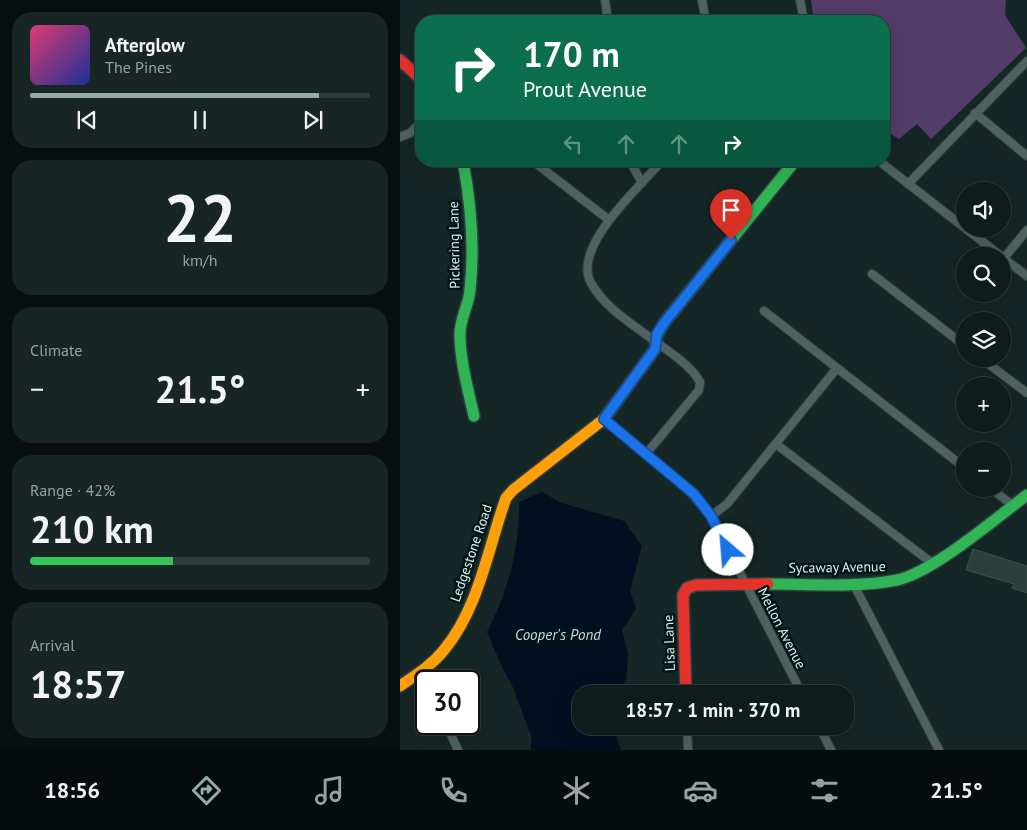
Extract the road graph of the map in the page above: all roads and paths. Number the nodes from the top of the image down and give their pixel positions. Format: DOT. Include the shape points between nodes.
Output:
graph roads {
  1 [pos="605,0"];
  2 [pos="702,0"];
  3 [pos="800,0"];
  4 [pos="607,15"];
  5 [pos="705,15"];
  6 [pos="803,15"];
  7 [pos="400,60"];
  8 [pos="1027,62"];
  9 [pos="415,74"];
  10 [pos="975,113"];
  11 [pos="415,128"];
  12 [pos="400,136"];
  13 [pos="1027,156"];
  14 [pos="464,167"];
  15 [pos="541,167"];
  16 [pos="633,167"];
  17 [pos="657,167"];
  18 [pos="790,167"];
  19 [pos="887,167"];
  20 [pos="642,183"];
  21 [pos="908,184"];
  22 [pos="610,220"];
  23 [pos="956,221"];
  24 [pos="1027,230"];
  25 [pos="977,237"];
  26 [pos="990,247"];
  27 [pos="1011,248"];
  28 [pos="1011,263"];
  29 [pos="872,274"];
  30 [pos="1027,276"];
  31 [pos="764,311"];
  32 [pos="956,339"];
  33 [pos="656,342"];
  34 [pos="993,367"];
  35 [pos="837,368"];
  36 [pos="1027,393"];
  37 [pos="474,416"];
  38 [pos="604,419"];
  39 [pos="776,444"];
  40 [pos="646,454"];
  41 [pos="956,461"];
  42 [pos="1027,495"];
  43 [pos="1002,497"];
  44 [pos="1012,505"];
  45 [pos="711,516"];
  46 [pos="932,564"];
  47 [pos="853,583"];
  48 [pos="746,584"];
  49 [pos="684,591"];
  50 [pos="424,670"];
  51 [pos="415,677"];
  52 [pos="686,685"];
  53 [pos="797,685"];
  54 [pos="400,686"];
  55 [pos="451,735"];
  56 [pos="687,735"];
  57 [pos="823,735"];
  58 [pos="458,750"];
  59 [pos="688,750"];
  60 [pos="831,750"];
  61 [pos="939,750"];
  1 -- 4 [label="street"];
  2 -- 5 [label="street"];
  3 -- 6 [label="street"];
  7 -- 9 [label="street"];
  8 -- 10 [label="street"];
  10 -- 13 [label="street"];
  10 -- 21 [label="street"];
  11 -- 12 [label="street"];
  14 -- 37 [label="street, Pickering Lane" via="472,240 470,293 460,325 462,355"];
  15 -- 22 [label="street"];
  16 -- 20 [label="street"];
  17 -- 20 [label="street"];
  18 -- 33 [label="street, Ledgestone Road" via="664,323"];
  19 -- 21 [label="street"];
  20 -- 22 [label="street"];
  21 -- 23 [label="street"];
  22 -- 33 [label="street" via="589,252 587,269 590,283 618,313"];
  24 -- 27 [label="street"];
  25 -- 26 [label="street"];
  28 -- 30 [label="street"];
  29 -- 32 [label="street"];
  31 -- 35 [label="street"];
  33 -- 38 [label="street, Ledgestone Road" via="655,349"];
  33 -- 40 [label="street" via="686,366 699,379 701,386"];
  34 -- 36 [label="street"];
  35 -- 39 [label="street"];
  35 -- 41 [label="street"];
  38 -- 40 [label="street, Mellon Avenue"];
  38 -- 50 [label="street, Ledgestone Road" via="506,498 459,630 446,650"];
  39 -- 45 [label="street" via="727,504"];
  39 -- 46 [label="street"];
  40 -- 45 [label="street, Mellon Avenue" via="694,494"];
  42 -- 44 [label="street, Sycaway Avenue"];
  43 -- 44 [label="street"];
  44 -- 46 [label="street, Sycaway Avenue"];
  45 -- 48 [label="street, Mellon Avenue"];
  46 -- 47 [label="street, Sycaway Avenue" via="898,580"];
  47 -- 48 [label="street, Sycaway Avenue"];
  47 -- 61 [label="street"];
  48 -- 49 [label="street, Sycaway Avenue" via="696,585"];
  48 -- 53 [label="street, Mellon Avenue"];
  49 -- 52 [label="street, Lisa Lane"];
  51 -- 54 [label="street, Ledgestone Road"];
  55 -- 58 [label="street"];
  56 -- 59 [label="street"];
  57 -- 60 [label="street"];
}
